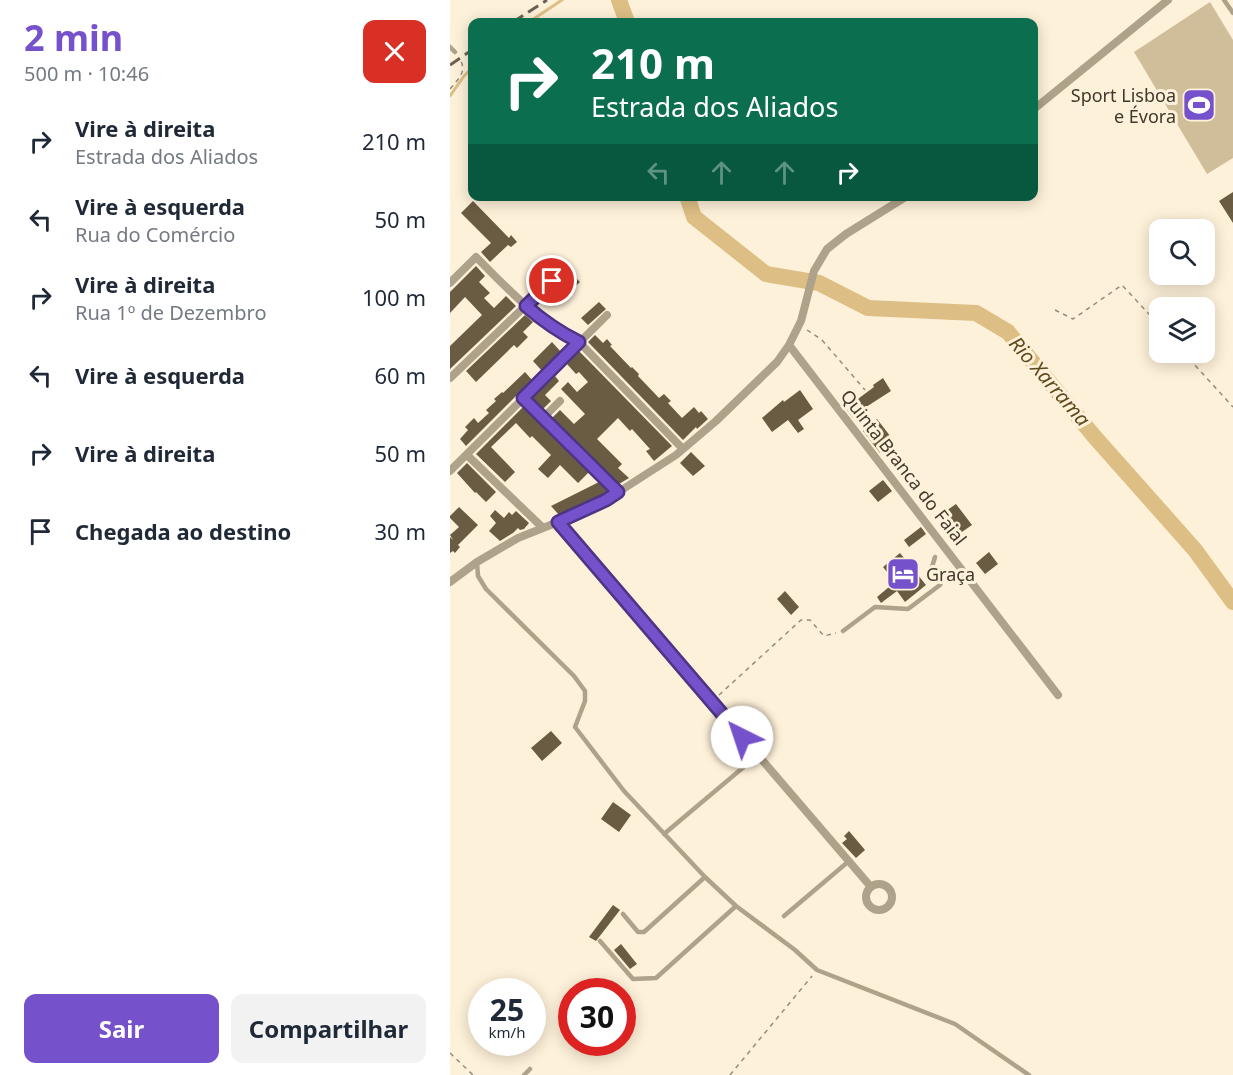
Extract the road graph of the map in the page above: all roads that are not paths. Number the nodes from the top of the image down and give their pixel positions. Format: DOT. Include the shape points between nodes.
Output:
graph roads {
  1 [pos="1168,0"];
  2 [pos="1224,0"];
  3 [pos="1233,13"];
  4 [pos="450,47"];
  5 [pos="455,52"];
  6 [pos="1038,106"];
  7 [pos="899,201"];
  8 [pos="565,268"];
  9 [pos="450,283"];
  10 [pos="526,306"];
  11 [pos="607,315"];
  12 [pos="579,342"];
  13 [pos="789,345"];
  14 [pos="450,378"];
  15 [pos="523,398"];
  16 [pos="560,401"];
  17 [pos="543,418"];
  18 [pos="683,449"];
  19 [pos="467,455"];
  20 [pos="450,471"];
  21 [pos="618,492"];
  22 [pos="558,522"];
  23 [pos="542,527"];
  24 [pos="935,557"];
  25 [pos="477,562"];
  26 [pos="450,582"];
  27 [pos="843,631"];
  28 [pos="1058,694"];
  29 [pos="758,755"];
  30 [pos="664,834"];
  31 [pos="849,861"];
  32 [pos="705,876"];
  33 [pos="871,887"];
  34 [pos="736,906"];
  35 [pos="623,914"];
  36 [pos="783,916"];
  37 [pos="600,941"];
  38 [pos="530,1069"];
  39 [pos="524,1075"];
  40 [pos="1029,1075"];
  1 -- 6 [label="street"];
  2 -- 3 [label="lane"];
  4 -- 5 [label="lane"];
  7 -- 13 [label="street" via="827,249 814,271 799,325"];
  8 -- 10 [label="street"];
  9 -- 10 [label="street" via="476,257"];
  10 -- 12 [label="street" via="547,324"];
  10 -- 14 [label="street"];
  11 -- 12 [label="street"];
  12 -- 15 [label="street"];
  12 -- 18 [label="street"];
  13 -- 18 [label="street" via="777,362"];
  13 -- 28 [label="street, Quinta Branca do Faial"];
  15 -- 17 [label="street"];
  15 -- 19 [label="street"];
  16 -- 17 [label="street"];
  17 -- 21 [label="street"];
  18 -- 21 [label="street"];
  19 -- 20 [label="street"];
  19 -- 23 [label="street"];
  21 -- 22 [label="street"];
  22 -- 23 [label="street"];
  22 -- 29 [label="street"];
  23 -- 25 [label="street"];
  24 -- 27 [label="lane" via="932,567 942,579 940,585 908,609 875,607"];
  25 -- 26 [label="street"];
  25 -- 30 [label="lane" via="478,576 486,589 585,691 574,727"];
  29 -- 30 [label="lane"];
  29 -- 31 [label="street"];
  30 -- 32 [label="lane"];
  31 -- 33 [label="street"];
  31 -- 36 [label="lane"];
  32 -- 34 [label="lane"];
  32 -- 35 [label="lane" via="644,932 638,932"];
  34 -- 37 [label="lane" via="656,978 633,979"];
  34 -- 40 [label="lane" via="817,970 955,1024"];
  38 -- 39 [label="lane"];
}
